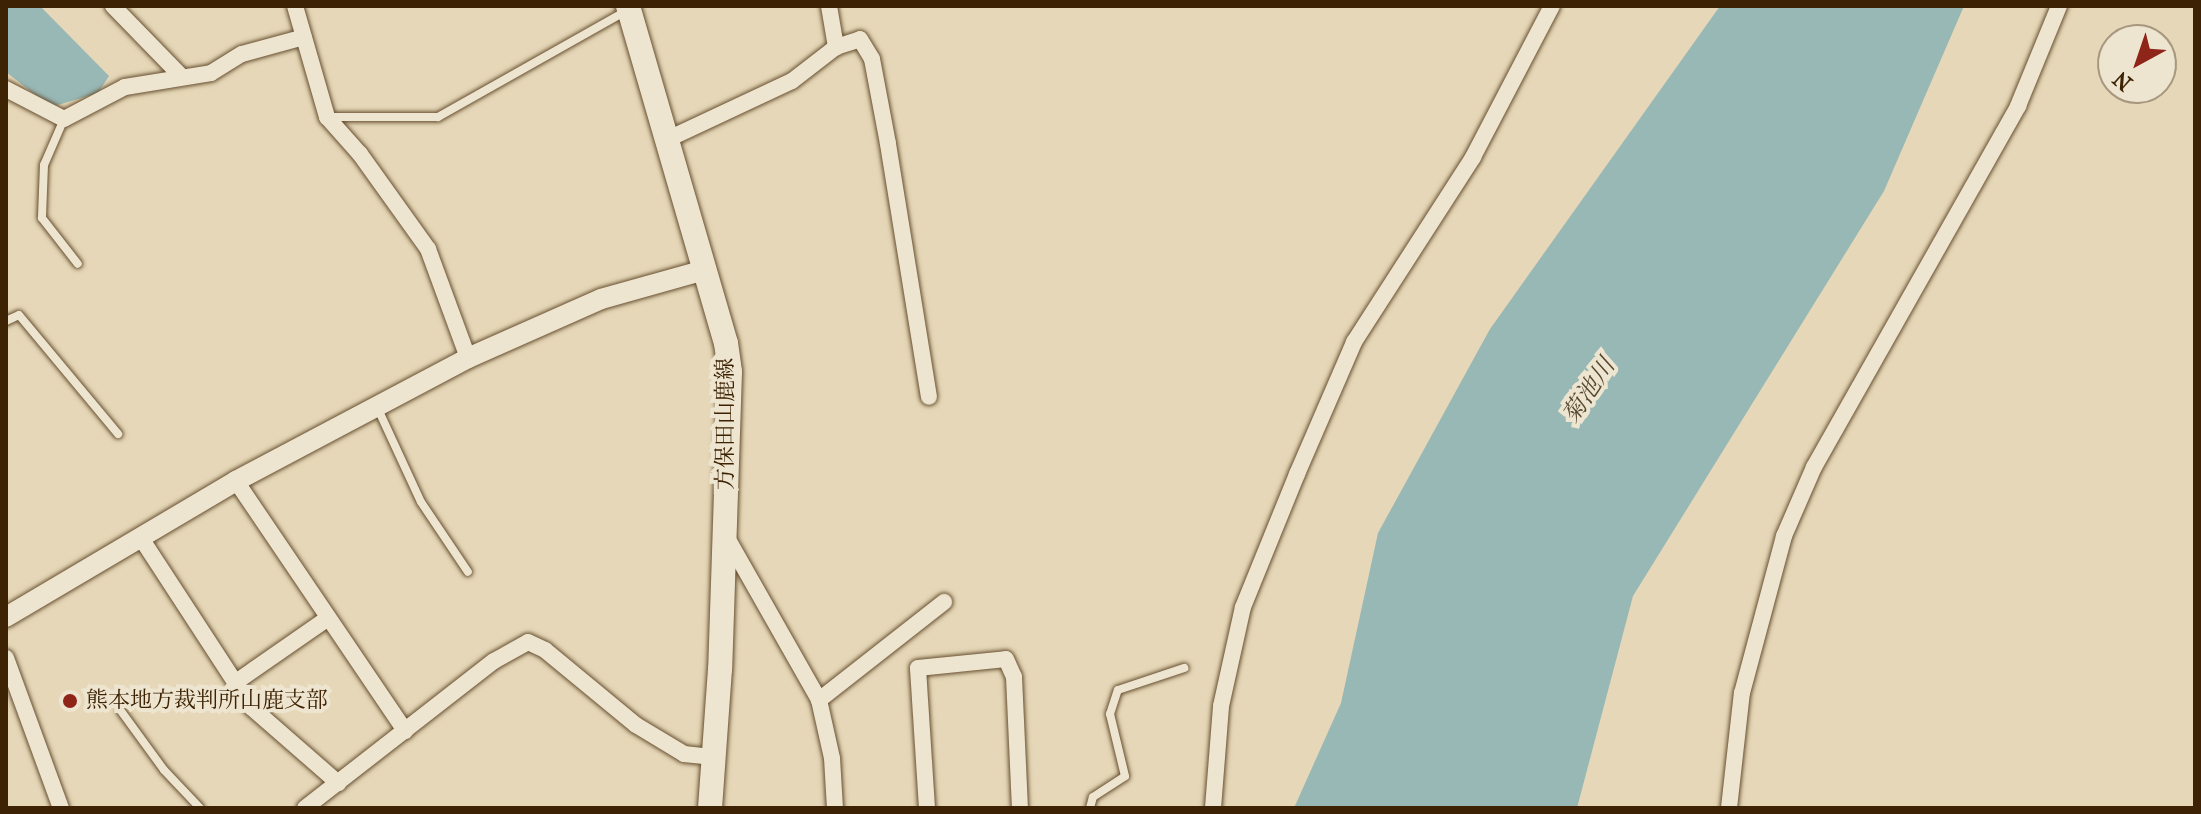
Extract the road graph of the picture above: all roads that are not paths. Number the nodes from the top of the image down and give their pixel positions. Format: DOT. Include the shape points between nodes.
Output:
graph roads {
  1 [pos="113,6"];
  2 [pos="295,6"];
  3 [pos="829,6"];
  4 [pos="1552,6"];
  5 [pos="2059,6"];
  6 [pos="628,8"];
  7 [pos="304,37"];
  8 [pos="836,47"];
  9 [pos="182,77"];
  10 [pos="6,89"];
  11 [pos="327,117"];
  12 [pos="64,119"];
  13 [pos="666,140"];
  14 [pos="78,264"];
  15 [pos="705,270"];
  16 [pos="6,321"];
  17 [pos="468,358"];
  18 [pos="929,397"];
  19 [pos="377,406"];
  20 [pos="118,434"];
  21 [pos="236,481"];
  22 [pos="726,536"];
  23 [pos="141,538"];
  24 [pos="468,572"];
  25 [pos="944,602"];
  26 [pos="6,617"];
  27 [pos="328,618"];
  28 [pos="6,658"];
  29 [pos="1184,668"];
  30 [pos="236,682"];
  31 [pos="819,700"];
  32 [pos="121,711"];
  33 [pos="405,731"];
  34 [pos="714,757"];
  35 [pos="338,783"];
  36 [pos="61,808"];
  37 [pos="200,808"];
  38 [pos="305,808"];
  39 [pos="710,808"];
  40 [pos="835,808"];
  41 [pos="927,808"];
  42 [pos="1020,808"];
  43 [pos="1090,808"];
  44 [pos="1213,808"];
  45 [pos="1729,808"];
  1 -- 9 [label="street"];
  2 -- 7 [label="street"];
  3 -- 8 [label="street"];
  4 -- 44 [label="street" via="1466,169 1354,342 1297,474 1243,607 1221,706"];
  5 -- 45 [label="street" via="2018,106 1814,467 1784,536 1742,693"];
  6 -- 11 [label="lane" via="438,117"];
  6 -- 13 [label="main road, 方保田山鹿線"];
  7 -- 9 [label="street" via="242,54 211,73"];
  7 -- 11 [label="street"];
  8 -- 13 [label="street" via="792,81"];
  8 -- 18 [label="street" via="860,39 872,59"];
  9 -- 12 [label="street" via="125,87"];
  10 -- 12 [label="street"];
  11 -- 17 [label="street" via="428,249"];
  12 -- 14 [label="lane" via="44,165 42,218"];
  13 -- 15 [label="main road, 方保田山鹿線"];
  15 -- 17 [label="street" via="601,299"];
  15 -- 22 [label="main road, 方保田山鹿線" via="730,372"];
  16 -- 20 [label="lane" via="19,315"];
  17 -- 19 [label="street"];
  19 -- 21 [label="street"];
  19 -- 24 [label="lane" via="421,502"];
  21 -- 23 [label="street"];
  21 -- 27 [label="street"];
  22 -- 31 [label="street"];
  22 -- 34 [label="main road, 方保田山鹿線"];
  23 -- 26 [label="street"];
  23 -- 30 [label="street"];
  25 -- 31 [label="street"];
  27 -- 30 [label="street"];
  27 -- 33 [label="street"];
  28 -- 36 [label="street"];
  29 -- 43 [label="lane" via="1118,690 1110,714 1125,776 1093,797"];
  30 -- 35 [label="street" via="251,707"];
  31 -- 40 [label="street" via="832,758"];
  32 -- 37 [label="lane"];
  33 -- 34 [label="street" via="494,661 528,642 545,650 636,725 684,754"];
  33 -- 35 [label="street"];
  34 -- 39 [label="main road, 方保田山鹿線"];
  35 -- 38 [label="street"];
  41 -- 42 [label="street" via="918,668 1006,659 1014,677"];
}
